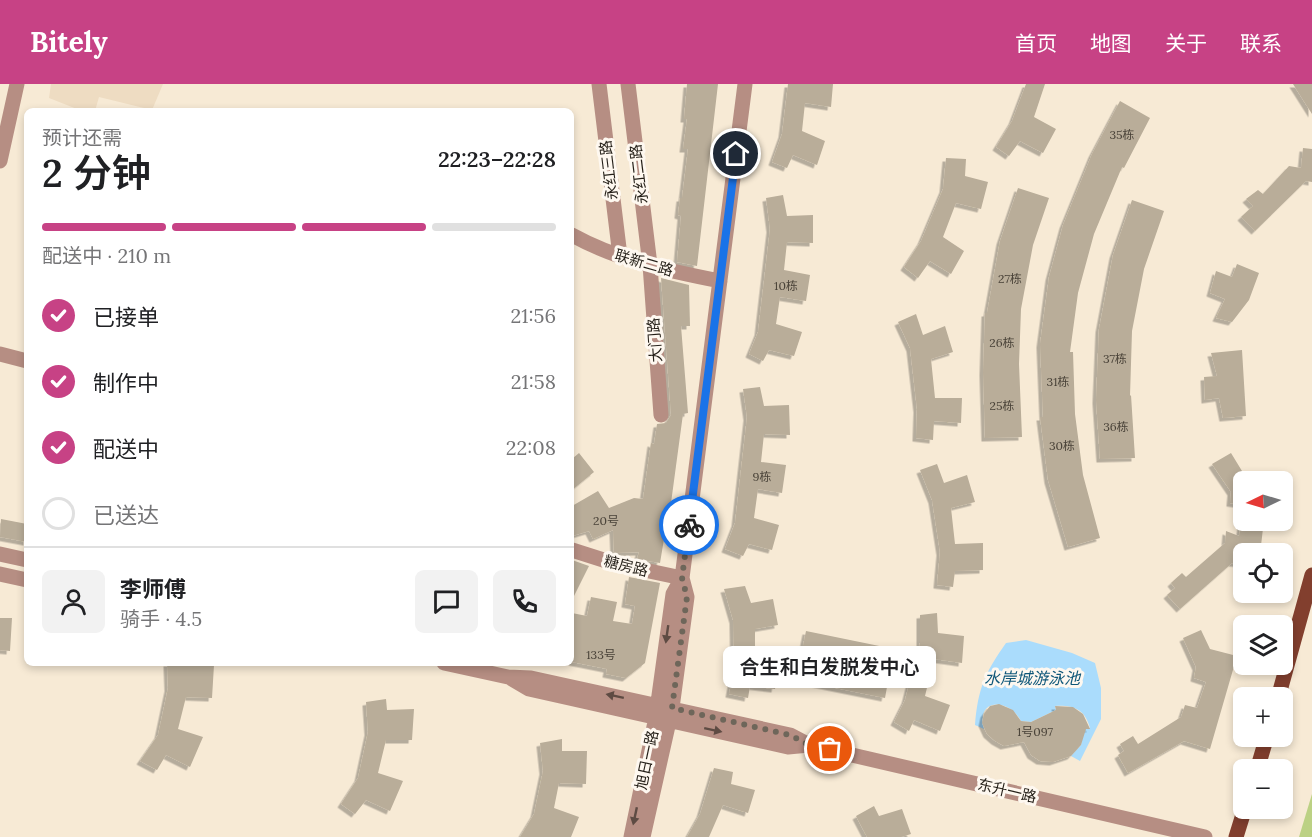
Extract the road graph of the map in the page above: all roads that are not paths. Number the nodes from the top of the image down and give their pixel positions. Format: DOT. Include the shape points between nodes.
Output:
graph roads {
  1 [pos="17,84"];
  2 [pos="599,84"];
  3 [pos="628,84"];
  4 [pos="745,84"];
  5 [pos="0,161"];
  6 [pos="574,236"];
  7 [pos="620,256"];
  8 [pos="650,265"];
  9 [pos="720,281"];
  10 [pos="0,354"];
  11 [pos="24,360"];
  12 [pos="661,415"];
  13 [pos="574,551"];
  14 [pos="0,554"];
  15 [pos="24,559"];
  16 [pos="0,574"];
  17 [pos="1312,575"];
  18 [pos="682,578"];
  19 [pos="24,579"];
  20 [pos="458,666"];
  21 [pos="1281,687"];
  22 [pos="664,713"];
  23 [pos="1242,819"];
  24 [pos="631,837"];
  25 [pos="643,837"];
  26 [pos="1205,837"];
  27 [pos="1236,837"];
  1 -- 5 [label="street"];
  2 -- 7 [label="street, 永红三路"];
  3 -- 8 [label="street, 永红二路"];
  4 -- 9 [label="street, 旭日一路"];
  6 -- 7 [label="street, 联新二路"];
  7 -- 8 [label="street, 联新二路"];
  8 -- 9 [label="street, 联新二路"];
  8 -- 12 [label="street, 大门路"];
  9 -- 18 [label="street, 旭日一路"];
  10 -- 11 [label="street"];
  13 -- 18 [label="street, 糖房路"];
  14 -- 15 [label="street"];
  16 -- 19 [label="street"];
  17 -- 21 [label="main road"];
  18 -- 22 [label="street, 旭日一路" via="673,594"];
  20 -- 22 [label="street, 东升一路" via="531,678"];
  22 -- 24 [label="street, 旭日一路, one-way"];
  22 -- 25 [label="street, 旭日一路"];
  22 -- 26 [label="street, 东升一路" via="790,735 809,745"];
  23 -- 27 [label="main road"];
}
